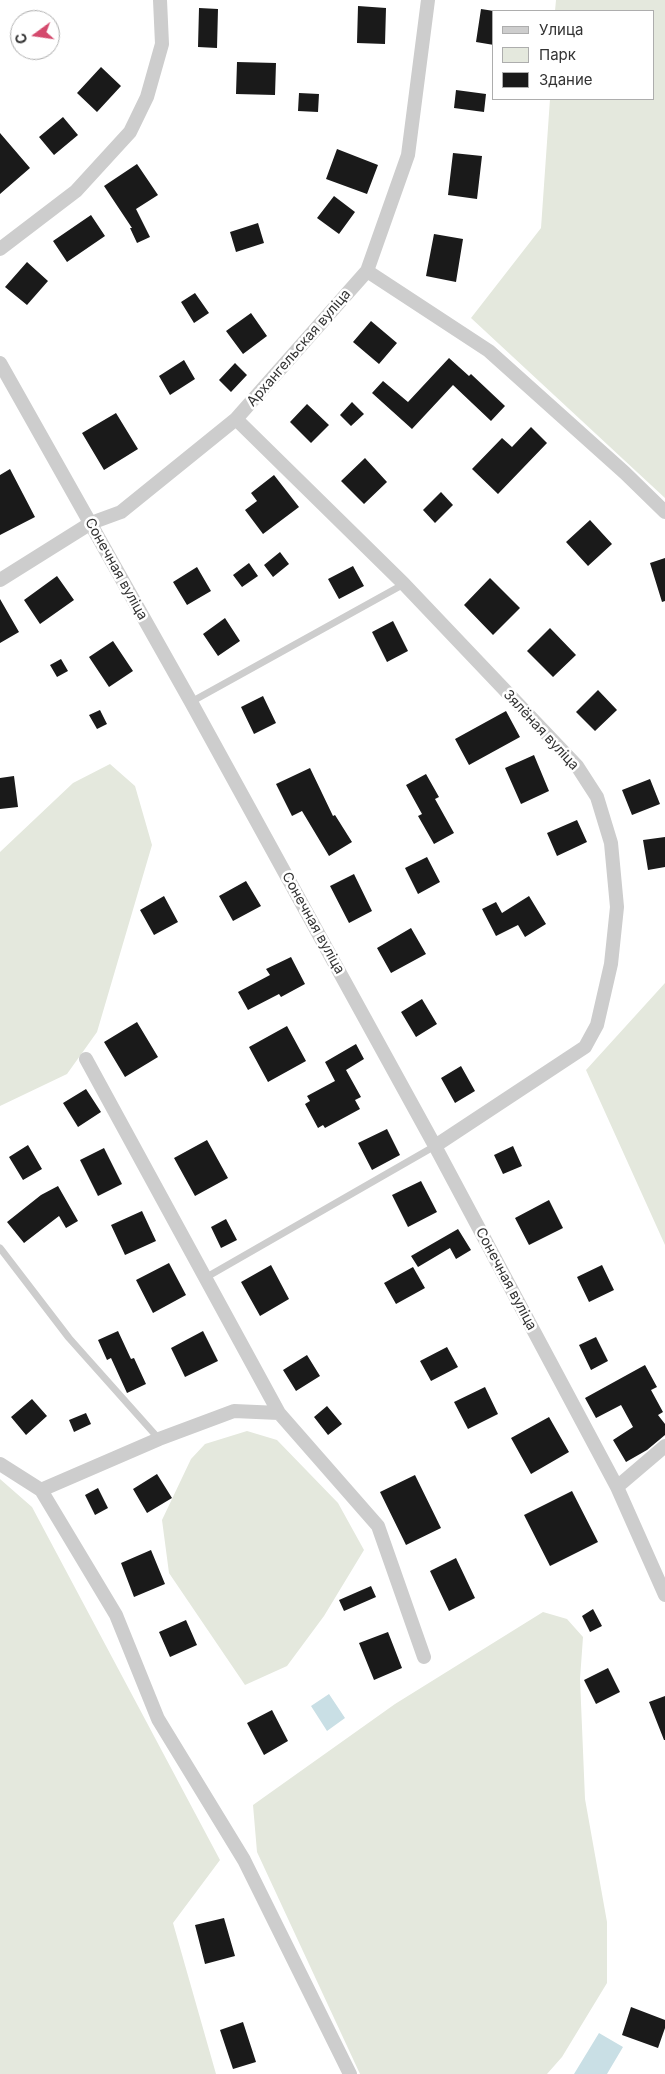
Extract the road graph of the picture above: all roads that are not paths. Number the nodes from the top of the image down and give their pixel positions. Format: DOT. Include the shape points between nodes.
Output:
graph roads {
  1 [pos="160,0"];
  2 [pos="428,0"];
  3 [pos="0,249"];
  4 [pos="366,271"];
  5 [pos="0,363"];
  6 [pos="236,419"];
  7 [pos="665,512"];
  8 [pos="91,523"];
  9 [pos="0,580"];
  10 [pos="404,584"];
  11 [pos="191,702"];
  12 [pos="86,1059"];
  13 [pos="435,1146"];
  14 [pos="0,1248"];
  15 [pos="205,1278"];
  16 [pos="279,1413"];
  17 [pos="159,1439"];
  18 [pos="665,1446"];
  19 [pos="0,1464"];
  20 [pos="617,1488"];
  21 [pos="41,1490"];
  22 [pos="665,1595"];
  23 [pos="424,1657"];
  24 [pos="350,2074"];
  1 -- 3 [label="street" via="162,44 147,98 130,132 76,191"];
  2 -- 4 [label="street, Архангельская вуліца" via="408,155"];
  4 -- 6 [label="street, Архангельская вуліца"];
  4 -- 7 [label="street" via="488,351"];
  5 -- 8 [label="street, Сонечная вуліца"];
  6 -- 8 [label="street, Архангельская вуліца" via="121,512"];
  6 -- 10 [label="street, Зялёная вуліца"];
  8 -- 9 [label="street, Архангельская вуліца"];
  8 -- 11 [label="street, Сонечная вуліца"];
  10 -- 11 [label="lane"];
  10 -- 13 [label="street, Зялёная вуліца" via="577,766 597,797 611,843 617,907 611,964 597,1024 585,1047"];
  11 -- 13 [label="street, Сонечная вуліца"];
  12 -- 15 [label="street"];
  13 -- 15 [label="lane"];
  13 -- 20 [label="street, Сонечная вуліца"];
  14 -- 17 [label="lane" via="69,1338"];
  15 -- 16 [label="street"];
  16 -- 17 [label="street" via="234,1411"];
  16 -- 23 [label="street" via="378,1526"];
  17 -- 21 [label="street"];
  18 -- 20 [label="street"];
  19 -- 21 [label="street"];
  20 -- 22 [label="street, Сонечная вуліца"];
  21 -- 24 [label="street" via="116,1615 158,1718 244,1860"];
}
